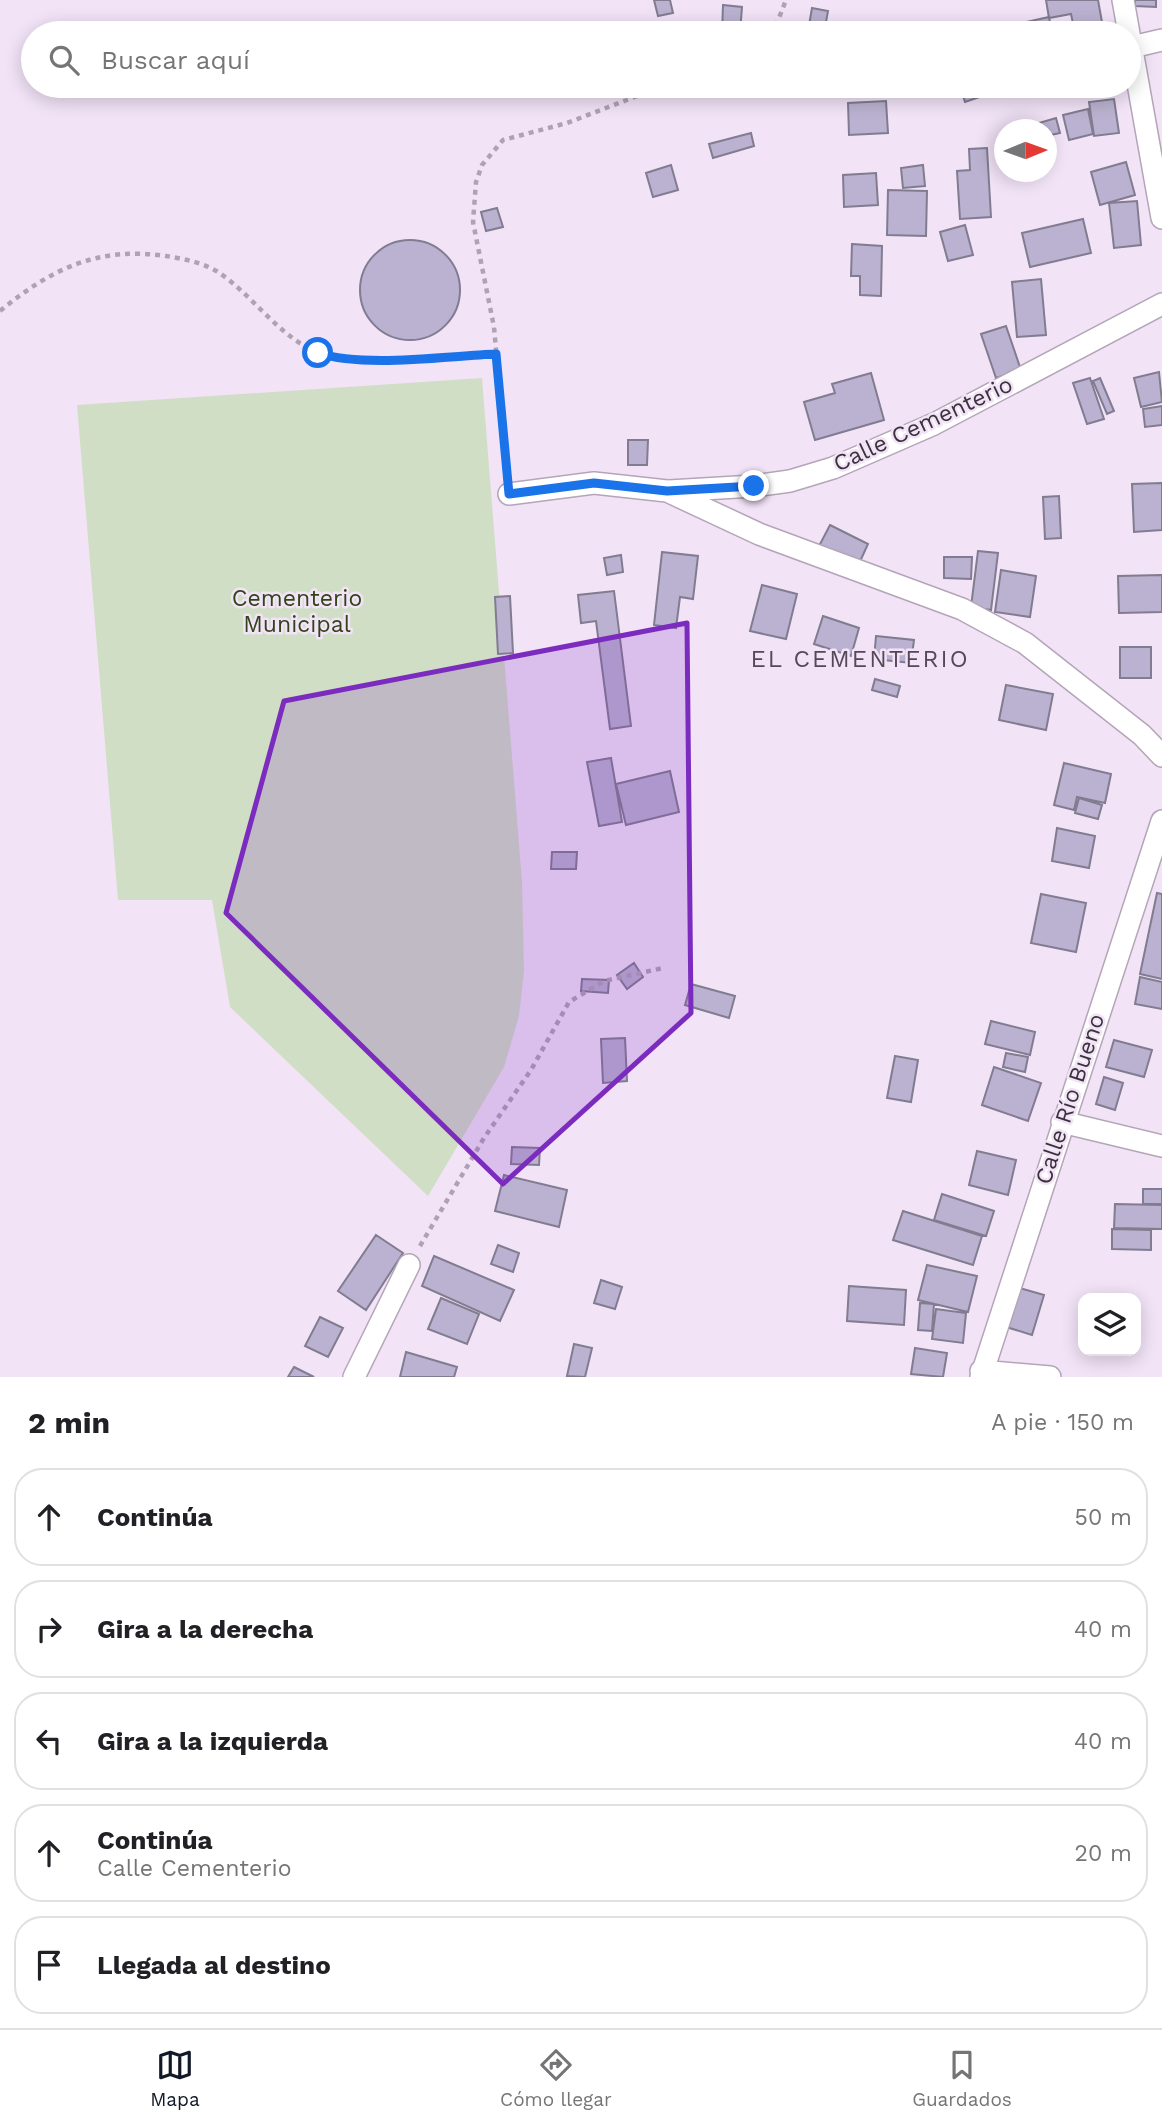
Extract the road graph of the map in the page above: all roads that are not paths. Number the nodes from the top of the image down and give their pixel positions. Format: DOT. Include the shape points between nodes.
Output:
graph roads {
  1 [pos="1123,0"];
  2 [pos="1127,21"];
  3 [pos="1162,40"];
  4 [pos="1141,45"];
  5 [pos="1141,98"];
  6 [pos="1162,218"];
  7 [pos="1162,304"];
  8 [pos="667,491"];
  9 [pos="509,494"];
  10 [pos="1162,756"];
  11 [pos="1162,821"];
  12 [pos="1062,1122"];
  13 [pos="1162,1146"];
  14 [pos="409,1265"];
  15 [pos="981,1374"];
  16 [pos="354,1377"];
  17 [pos="1050,1377"];
  1 -- 2 [label="street"];
  3 -- 4 [label="street"];
  5 -- 6 [label="street"];
  7 -- 8 [label="street, Calle Cementerio" via="934,424 833,468 754,486"];
  8 -- 9 [label="street" via="594,483"];
  8 -- 10 [label="street" via="759,534 985,621 1025,643"];
  11 -- 12 [label="street, Calle Río Bueno"];
  12 -- 13 [label="street"];
  12 -- 15 [label="street, Calle Río Bueno"];
  14 -- 16 [label="street"];
  15 -- 17 [label="street"];
}
